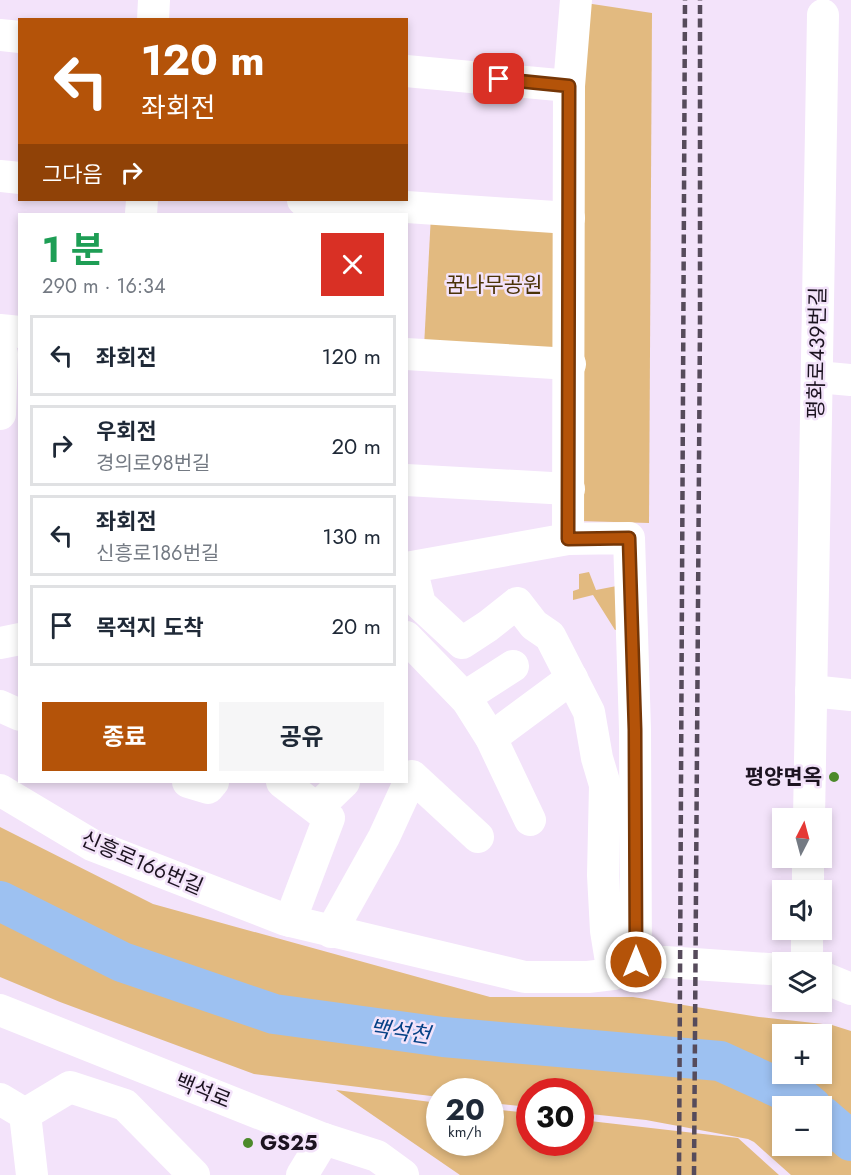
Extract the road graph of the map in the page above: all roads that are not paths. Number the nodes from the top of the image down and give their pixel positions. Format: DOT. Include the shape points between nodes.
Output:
graph roads {
  1 [pos="154,0"];
  2 [pos="576,0"];
  3 [pos="823,15"];
  4 [pos="153,18"];
  5 [pos="0,35"];
  6 [pos="18,37"];
  7 [pos="408,71"];
  8 [pos="569,86"];
  9 [pos="0,176"];
  10 [pos="18,178"];
  11 [pos="318,201"];
  12 [pos="569,218"];
  13 [pos="0,330"];
  14 [pos="18,332"];
  15 [pos="0,354"];
  16 [pos="408,354"];
  17 [pos="570,364"];
  18 [pos="817,377"];
  19 [pos="851,380"];
  20 [pos="0,414"];
  21 [pos="408,480"];
  22 [pos="569,489"];
  23 [pos="568,539"];
  24 [pos="409,568"];
  25 [pos="18,639"];
  26 [pos="408,639"];
  27 [pos="0,643"];
  28 [pos="462,643"];
  29 [pos="513,666"];
  30 [pos="435,667"];
  31 [pos="572,678"];
  32 [pos="811,691"];
  33 [pos="851,695"];
  34 [pos="467,700"];
  35 [pos="0,706"];
  36 [pos="18,714"];
  37 [pos="491,738"];
  38 [pos="191,783"];
  39 [pos="212,783"];
  40 [pos="283,783"];
  41 [pos="343,783"];
  42 [pos="0,790"];
  43 [pos="317,808"];
  44 [pos="809,808"];
  45 [pos="530,820"];
  46 [pos="478,837"];
  47 [pos="290,921"];
  48 [pos="332,932"];
  49 [pos="625,968"];
  50 [pos="772,969"];
  51 [pos="832,981"];
  52 [pos="851,989"];
  53 [pos="0,1010"];
  54 [pos="13,1107"];
  55 [pos="324,1139"];
  56 [pos="32,1175"];
  57 [pos="194,1175"];
  58 [pos="302,1175"];
  59 [pos="403,1175"];
  1 -- 4 [label="street"];
  2 -- 8 [label="street"];
  3 -- 18 [label="street, 평화로439번길"];
  5 -- 6 [label="street"];
  7 -- 8 [label="street"];
  8 -- 12 [label="street"];
  9 -- 10 [label="street"];
  11 -- 12 [label="street"];
  12 -- 17 [label="street"];
  13 -- 14 [label="street"];
  15 -- 20 [label="street"];
  16 -- 17 [label="street"];
  17 -- 22 [label="street"];
  18 -- 19 [label="street"];
  18 -- 32 [label="street, 평화로439번길"];
  21 -- 22 [label="street"];
  22 -- 23 [label="street"];
  23 -- 24 [label="street"];
  23 -- 49 [label="street" via="629,538 635,730"];
  24 -- 28 [label="street" via="420,604"];
  25 -- 27 [label="street"];
  26 -- 30 [label="street"];
  28 -- 30 [label="street"];
  28 -- 31 [label="street" via="517,603 531,622 550,636"];
  29 -- 34 [label="street" via="471,693"];
  30 -- 34 [label="street"];
  31 -- 37 [label="street"];
  31 -- 49 [label="street" via="589,712 605,785 606,932"];
  32 -- 33 [label="street"];
  32 -- 44 [label="street, 평화로439번길"];
  34 -- 37 [label="street"];
  35 -- 36 [label="street"];
  37 -- 45 [label="street"];
  38 -- 39 [label="street" via="208,788"];
  40 -- 43 [label="street"];
  41 -- 43 [label="street"];
  42 -- 47 [label="street, 신흥로166번길" via="92,845"];
  43 -- 47 [label="street" via="329,818"];
  46 -- 48 [label="street" via="412,776"];
  47 -- 48 [label="street, 신흥로166번길"];
  48 -- 49 [label="street, 신흥로166번길" via="525,977 588,977"];
  49 -- 50 [label="street, 신흥로166번길" via="665,962"];
  51 -- 52 [label="street"];
  53 -- 55 [label="street, 백석로"];
  54 -- 56 [label="street"];
  54 -- 57 [label="street" via="70,1087 125,1105"];
  55 -- 58 [label="street"];
  55 -- 59 [label="street, 백석로" via="377,1156"];
}
